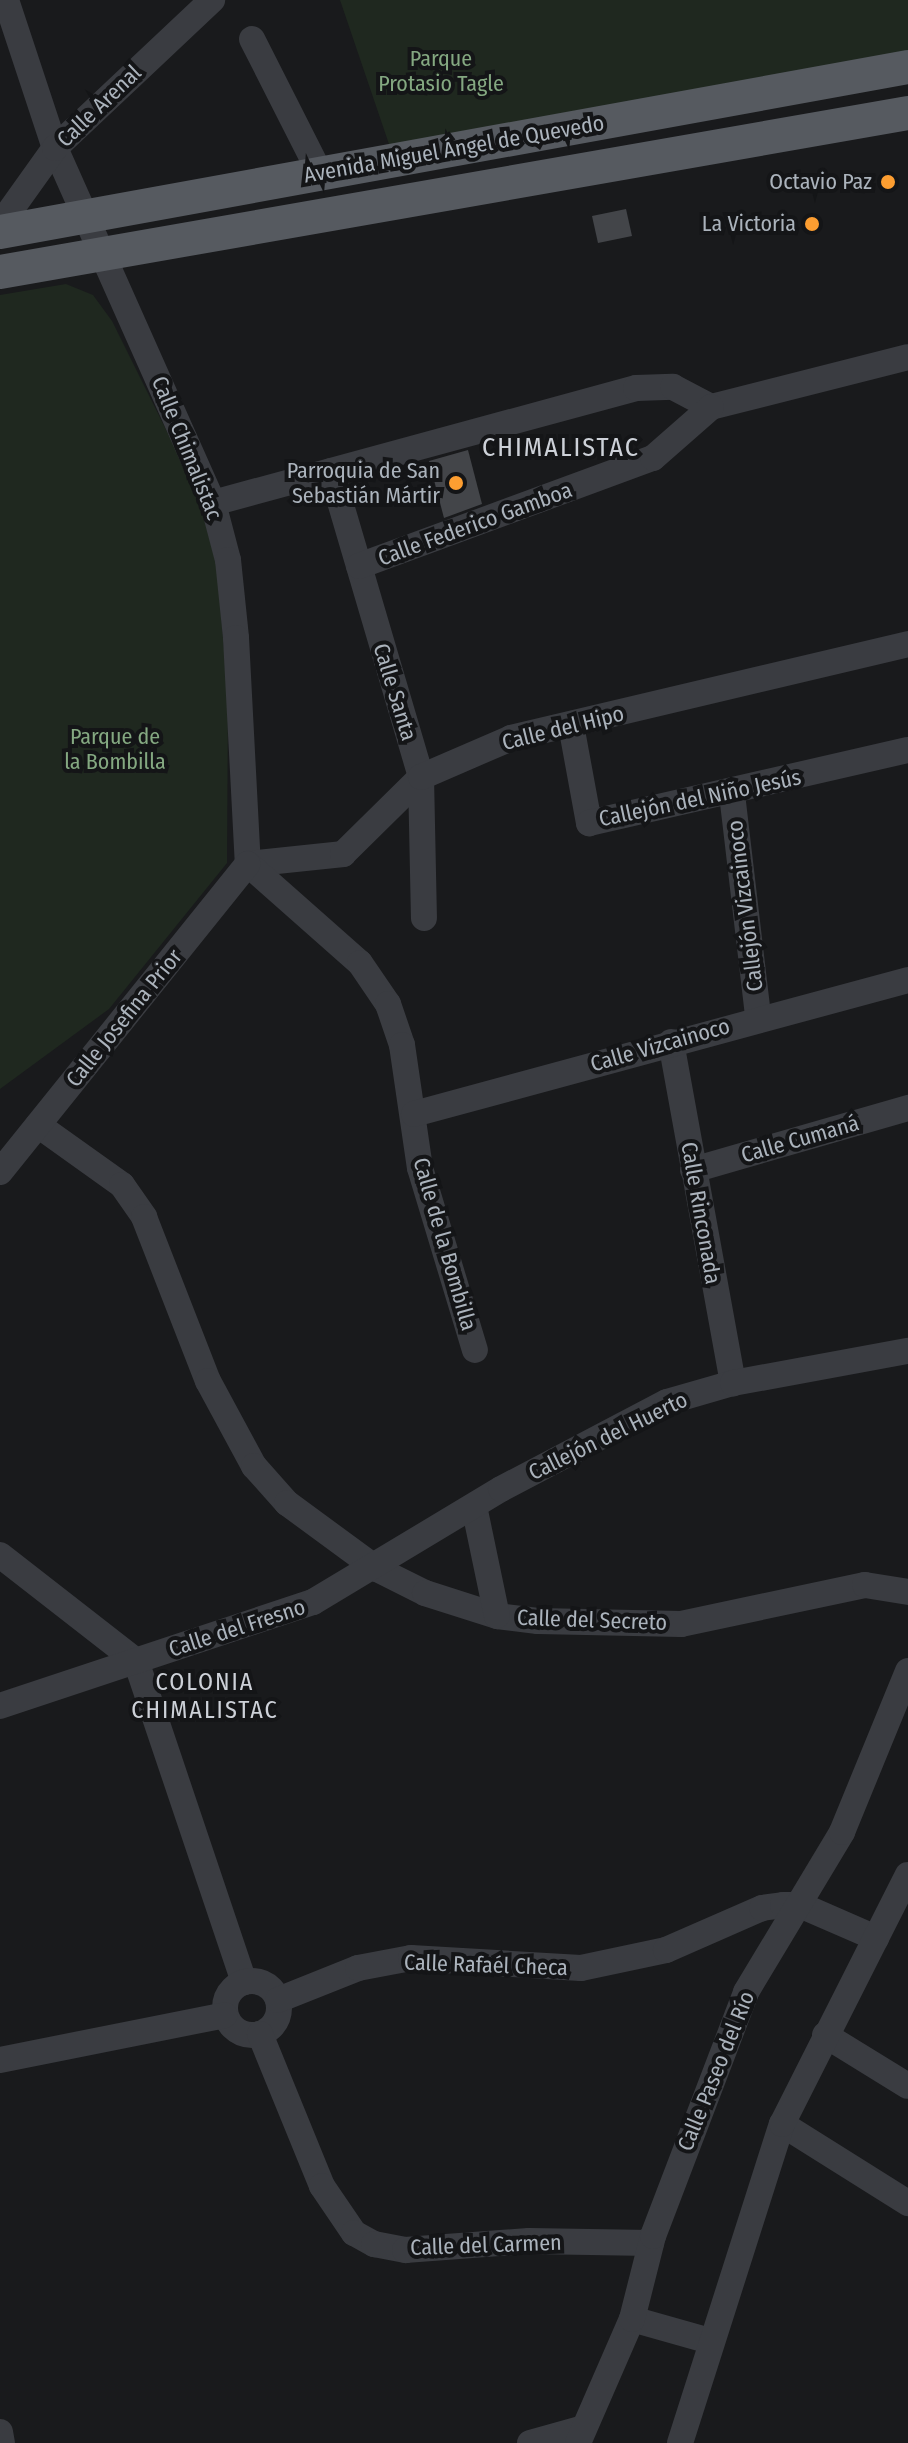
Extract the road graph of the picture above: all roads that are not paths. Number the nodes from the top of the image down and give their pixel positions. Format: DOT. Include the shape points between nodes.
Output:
graph roads {
  1 [pos="6,0"];
  2 [pos="212,0"];
  3 [pos="252,39"];
  4 [pos="908,67"];
  5 [pos="908,113"];
  6 [pos="55,148"];
  7 [pos="320,173"];
  8 [pos="84,217"];
  9 [pos="0,225"];
  10 [pos="0,232"];
  11 [pos="103,259"];
  12 [pos="0,272"];
  13 [pos="908,357"];
  14 [pos="711,407"];
  15 [pos="331,471"];
  16 [pos="213,503"];
  17 [pos="359,566"];
  18 [pos="908,644"];
  19 [pos="571,725"];
  20 [pos="908,750"];
  21 [pos="421,777"];
  22 [pos="732,794"];
  23 [pos="248,864"];
  24 [pos="424,918"];
  25 [pos="908,980"];
  26 [pos="758,1017"];
  27 [pos="671,1042"];
  28 [pos="908,1108"];
  29 [pos="414,1114"];
  30 [pos="38,1125"];
  31 [pos="693,1170"];
  32 [pos="0,1172"];
  33 [pos="475,1350"];
  34 [pos="908,1351"];
  35 [pos="733,1383"];
  36 [pos="474,1506"];
  37 [pos="0,1555"];
  38 [pos="377,1569"];
  39 [pos="908,1592"];
  40 [pos="497,1616"];
  41 [pos="136,1661"];
  42 [pos="908,1671"];
  43 [pos="0,1706"];
  44 [pos="908,1875"];
  45 [pos="800,1905"];
  46 [pos="876,1938"];
  47 [pos="244,1982"];
  48 [pos="278,2000"];
  49 [pos="225,2015"];
  50 [pos="260,2034"];
  51 [pos="825,2035"];
  52 [pos="0,2060"];
  53 [pos="908,2086"];
  54 [pos="782,2124"];
  55 [pos="908,2203"];
  56 [pos="651,2243"];
  57 [pos="632,2319"];
  58 [pos="710,2341"];
  59 [pos="0,2432"];
  60 [pos="579,2436"];
  61 [pos="688,2440"];
  62 [pos="2,2443"];
  63 [pos="530,2443"];
  1 -- 6 [label="street, Calle Chimalistac"];
  2 -- 6 [label="street, Calle Arenal"];
  3 -- 7 [label="street"];
  4 -- 7 [label="main road, Avenida Miguel Ángel de Quevedo"];
  5 -- 11 [label="main road, Avenida Miguel Ángel de Quevedo"];
  6 -- 8 [label="street, Calle Chimalistac"];
  6 -- 9 [label="street, Calle Arenal"];
  7 -- 8 [label="main road, Avenida Miguel Ángel de Quevedo"];
  8 -- 10 [label="main road, Avenida Miguel Ángel de Quevedo"];
  8 -- 11 [label="street, Calle Chimalistac"];
  11 -- 12 [label="main road, Avenida Miguel Ángel de Quevedo"];
  11 -- 16 [label="street, Calle Chimalistac"];
  13 -- 14 [label="street"];
  14 -- 15 [label="street" via="673,387 636,388"];
  14 -- 17 [label="street, Calle Federico Gamboa" via="653,458"];
  15 -- 16 [label="street"];
  15 -- 17 [label="street, Calle Santa"];
  16 -- 23 [label="street, Calle Chimalistac" via="235,622"];
  17 -- 21 [label="street, Calle Santa"];
  18 -- 19 [label="street, Calle del Hipo"];
  19 -- 21 [label="street, Calle del Hipo" via="511,738"];
  19 -- 22 [label="street, Callejón del Niño Jesús" via="589,823"];
  20 -- 22 [label="street, Callejón del Niño Jesús"];
  21 -- 23 [label="street, Calle del Hipo" via="343,854"];
  21 -- 24 [label="street, Calle Santa"];
  22 -- 26 [label="street, Callejón Vizcainoco"];
  23 -- 29 [label="street, Calle de la Bombilla" via="367,973 402,1045"];
  23 -- 30 [label="street, Calle Josefina Prior"];
  25 -- 26 [label="street, Calle Vizcainoco"];
  26 -- 27 [label="street, Calle Vizcainoco"];
  27 -- 29 [label="street, Calle Vizcainoco"];
  27 -- 31 [label="street, Calle Rinconada"];
  28 -- 31 [label="street, Calle Cumaná"];
  29 -- 33 [label="street, Calle de la Bombilla" via="420,1168"];
  30 -- 32 [label="street, Calle Josefina Prior"];
  30 -- 38 [label="street, Calle del Secreto" via="122,1185 144,1217 208,1381 254,1466 287,1503"];
  31 -- 35 [label="street, Calle Rinconada"];
  34 -- 35 [label="street, Callejón del Huerto"];
  35 -- 36 [label="street, Callejón del Huerto" via="667,1402"];
  36 -- 38 [label="street, Callejón del Huerto"];
  36 -- 40 [label="street"];
  37 -- 41 [label="street"];
  38 -- 40 [label="street, Calle del Secreto"];
  38 -- 41 [label="street, Calle del Fresno" via="313,1602"];
  39 -- 40 [label="street, Calle del Secreto" via="865,1585 681,1624"];
  41 -- 43 [label="street, Calle del Fresno"];
  41 -- 47 [label="street"];
  42 -- 45 [label="street, Calle Paseo del Río" via="842,1832"];
  44 -- 46 [label="street"];
  45 -- 46 [label="street, Calle Rafaél Checa"];
  45 -- 48 [label="street, Calle Rafaél Checa" via="762,1908 666,1950 581,1968 411,1958 358,1968"];
  45 -- 56 [label="street, Calle Paseo del Río" via="746,1992"];
  46 -- 51 [label="street"];
  47 -- 48 [label="street" via="265,1985"];
  47 -- 49 [label="street" via="228,1995"];
  48 -- 50 [label="street" via="276,2021"];
  49 -- 50 [label="street" via="238,2032"];
  49 -- 52 [label="street"];
  50 -- 56 [label="street, Calle del Carmen" via="322,2186 354,2233 374,2244 405,2250 529,2241"];
  51 -- 53 [label="street"];
  51 -- 54 [label="street"];
  54 -- 55 [label="street"];
  54 -- 58 [label="street"];
  56 -- 57 [label="street, Calle Paseo del Río"];
  57 -- 58 [label="street"];
  57 -- 60 [label="street, Calle Paseo del Río"];
  58 -- 61 [label="street"];
  59 -- 62 [label="street"];
  60 -- 63 [label="street"];
}
